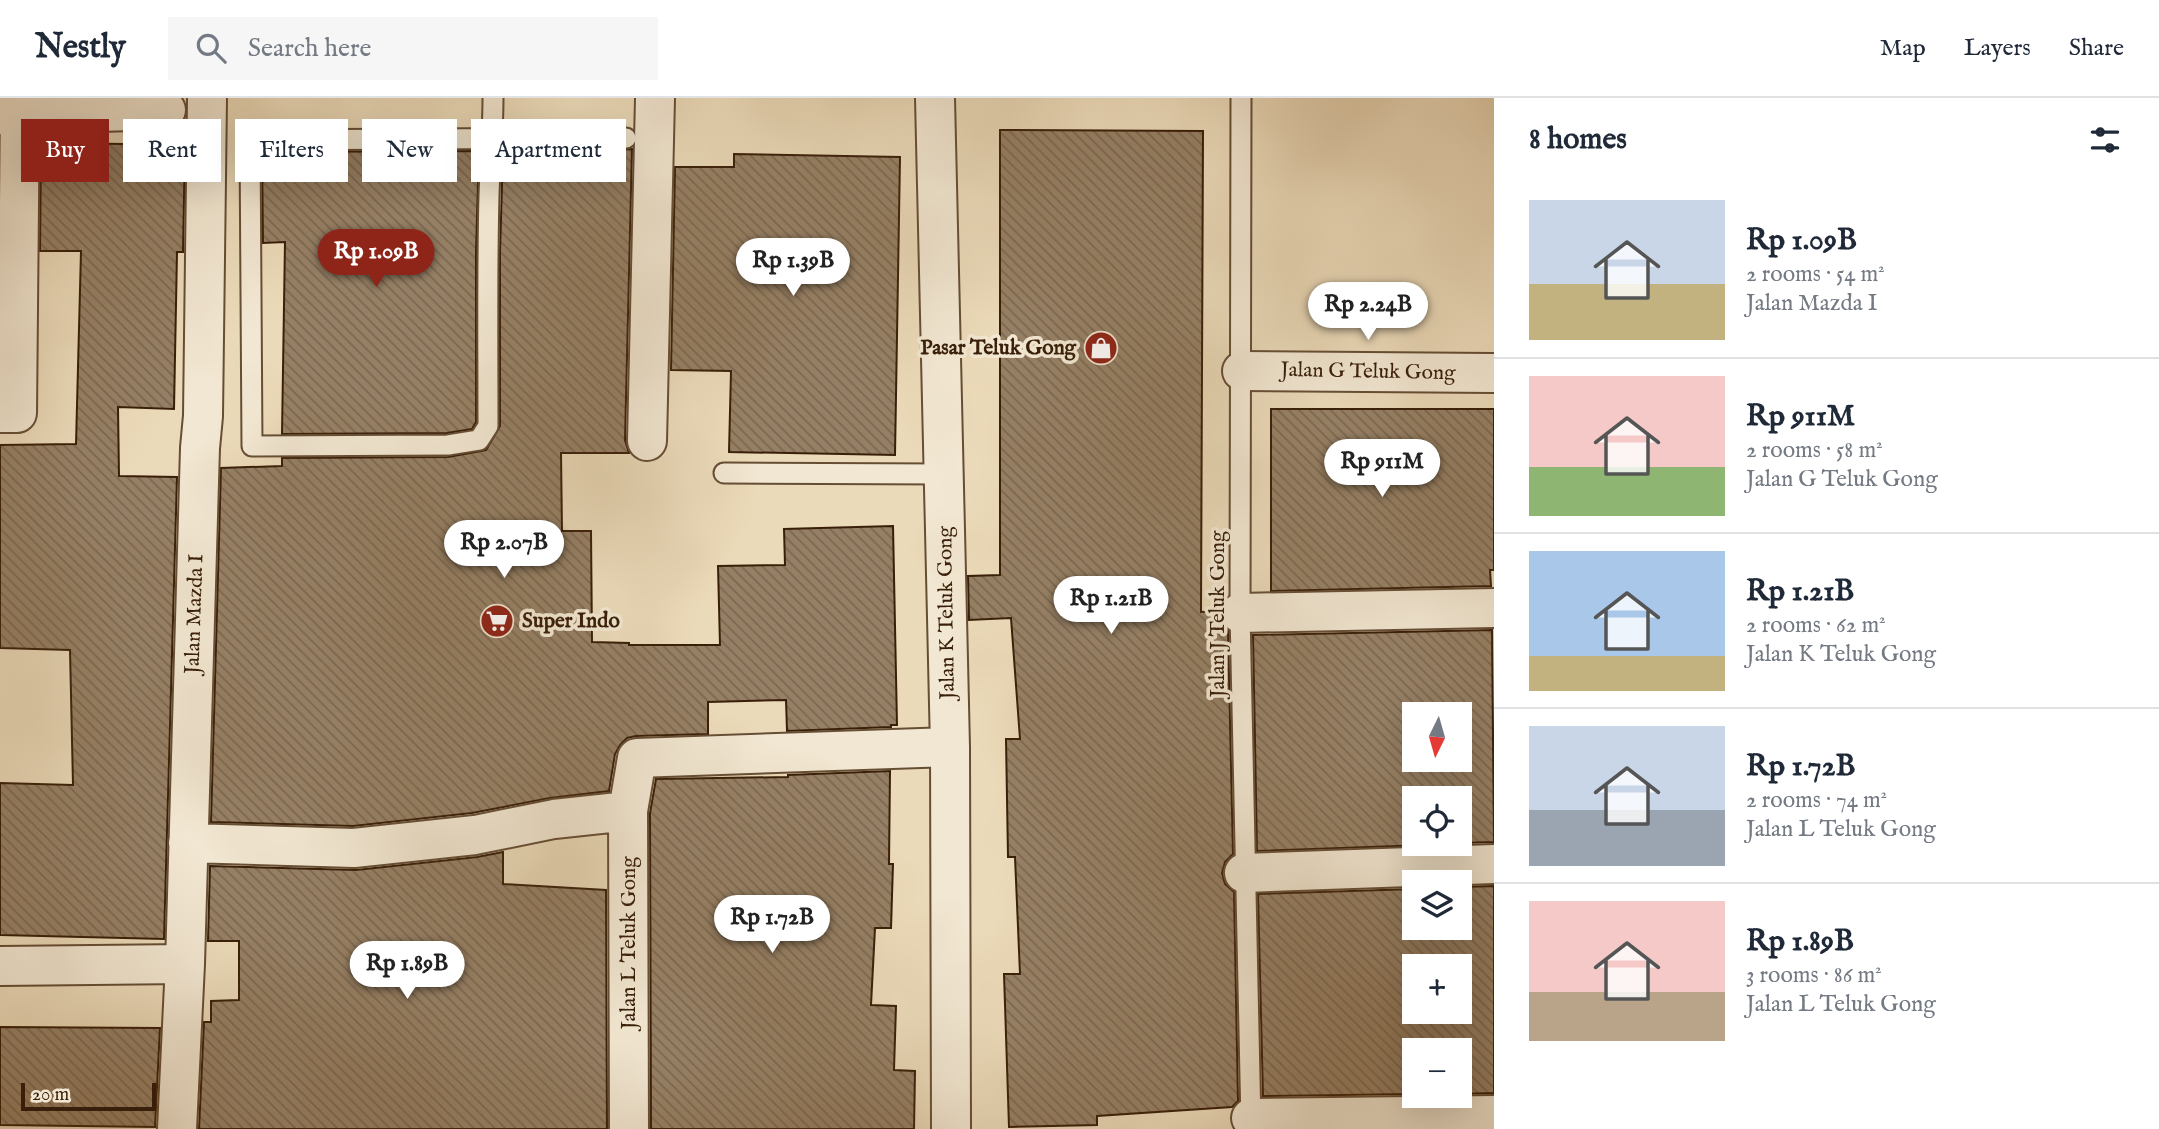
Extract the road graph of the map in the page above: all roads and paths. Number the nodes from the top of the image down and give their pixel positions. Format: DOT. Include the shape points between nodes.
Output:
graph roads {
  1 [pos="207,98"];
  2 [pos="493,98"];
  3 [pos="655,98"];
  4 [pos="935,98"];
  5 [pos="1241,98"];
  6 [pos="13,109"];
  7 [pos="166,110"];
  8 [pos="492,119"];
  9 [pos="491,138"];
  10 [pos="1241,371"];
  11 [pos="1494,373"];
  12 [pos="0,413"];
  13 [pos="647,441"];
  14 [pos="724,473"];
  15 [pos="943,474"];
  16 [pos="1494,608"];
  17 [pos="1240,613"];
  18 [pos="950,747"];
  19 [pos="628,811"];
  20 [pos="188,843"];
  21 [pos="1494,864"];
  22 [pos="1244,873"];
  23 [pos="185,964"];
  24 [pos="0,966"];
  25 [pos="1494,1115"];
  26 [pos="1251,1123"];
  27 [pos="177,1129"];
  28 [pos="629,1129"];
  29 [pos="951,1129"];
  1 -- 20 [label="street, Jalan Mazda I" via="203,416"];
  2 -- 8 [label="lane"];
  3 -- 13 [label="street"];
  4 -- 15 [label="street, Jalan K Teluk Gong"];
  5 -- 10 [label="lane, Jalan J Teluk Gong"];
  6 -- 7 [label="street"];
  6 -- 12 [label="street" via="17,413"];
  9 -- 9 [label="lane" via="488,426 479,440 448,445 252,446 250,140"];
  10 -- 11 [label="street, Jalan G Teluk Gong"];
  10 -- 17 [label="lane, Jalan J Teluk Gong"];
  14 -- 15 [label="lane"];
  15 -- 18 [label="street, Jalan K Teluk Gong"];
  16 -- 17 [label="street"];
  17 -- 22 [label="lane, Jalan J Teluk Gong"];
  18 -- 19 [label="street, Jalan L Teluk Gong" via="637,758"];
  18 -- 29 [label="street, Jalan K Teluk Gong"];
  19 -- 20 [label="street" via="354,848"];
  19 -- 28 [label="street, Jalan L Teluk Gong"];
  20 -- 23 [label="street, Jalan Mazda I"];
  21 -- 22 [label="street"];
  22 -- 26 [label="lane, Jalan J Teluk Gong"];
  23 -- 24 [label="street"];
  23 -- 27 [label="street, Jalan Mazda I"];
  25 -- 26 [label="street"];
}
